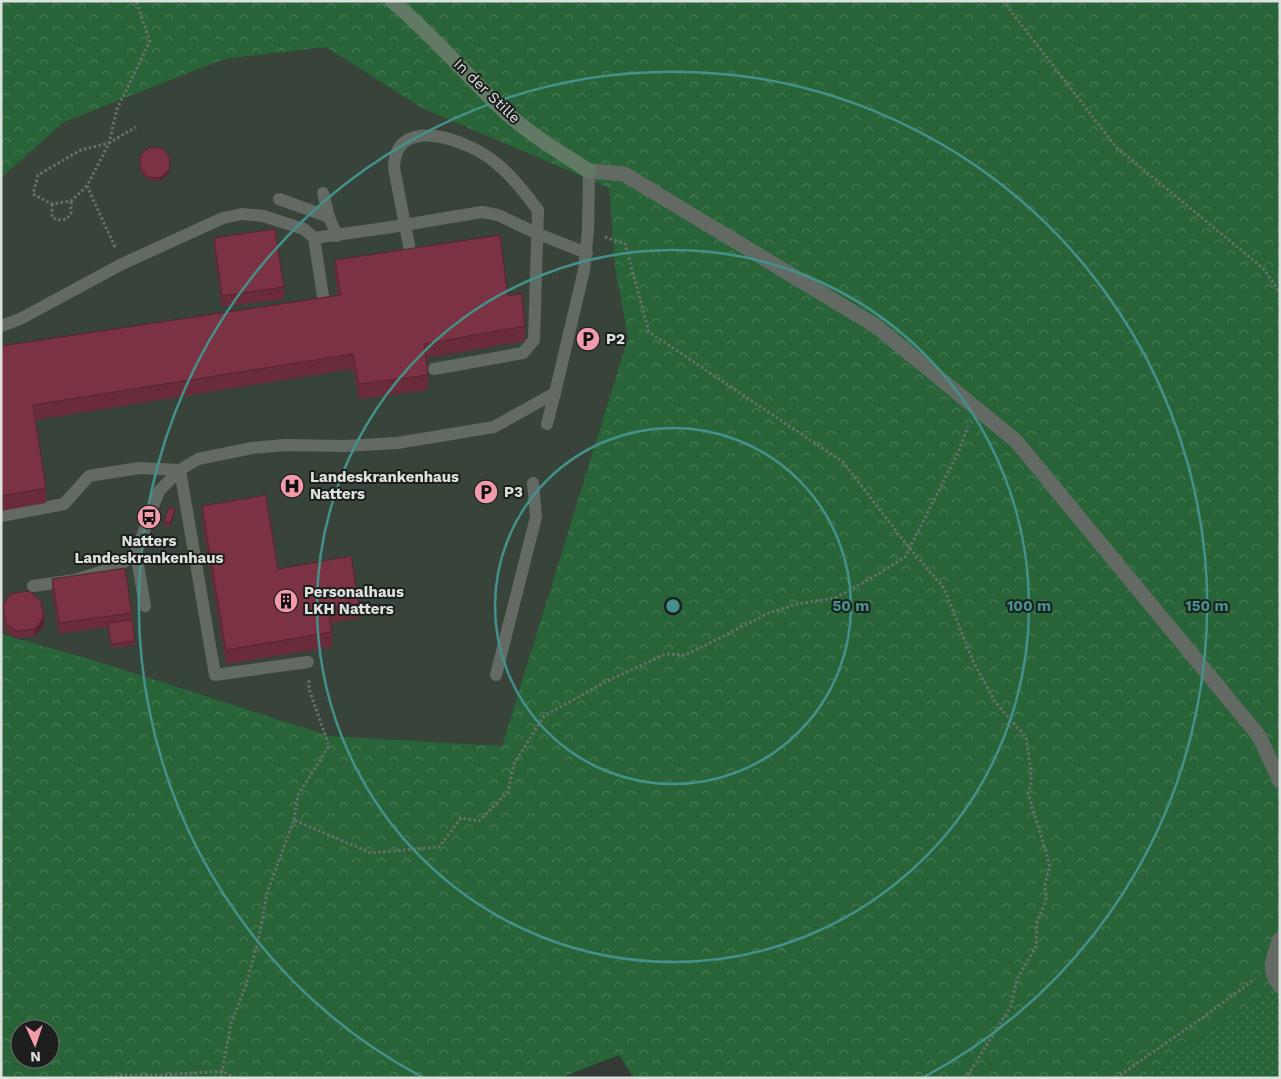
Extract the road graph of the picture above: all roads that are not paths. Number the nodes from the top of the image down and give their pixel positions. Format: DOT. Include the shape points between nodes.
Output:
graph roads {
  1 [pos="392,1"];
  2 [pos="589,171"];
  3 [pos="322,193"];
  4 [pos="279,199"];
  5 [pos="329,217"];
  6 [pos="538,234"];
  7 [pos="338,236"];
  8 [pos="314,238"];
  9 [pos="587,253"];
  10 [pos="411,256"];
  11 [pos="323,296"];
  12 [pos="1,326"];
  13 [pos="434,369"];
  14 [pos="555,393"];
  15 [pos="547,424"];
  16 [pos="180,470"];
  17 [pos="533,483"];
  18 [pos="1,516"];
  19 [pos="136,553"];
  20 [pos="33,586"];
  21 [pos="145,606"];
  22 [pos="308,662"];
  23 [pos="496,675"];
  24 [pos="1280,781"];
  25 [pos="1280,939"];
  26 [pos="1280,986"];
  1 -- 2 [label="street, In der Stille" via="435,38 503,110 530,133"];
  2 -- 9 [label="lane"];
  2 -- 24 [label="street" via="624,174 876,326 1016,441 1259,736"];
  3 -- 5 [label="lane"];
  4 -- 5 [label="lane"];
  5 -- 7 [label="lane"];
  6 -- 7 [label="lane" via="498,215 482,212"];
  6 -- 9 [label="lane"];
  6 -- 10 [label="lane" via="538,210 496,163 462,143 436,136 416,137 402,145 394,161"];
  6 -- 13 [label="lane" via="534,340 523,353"];
  7 -- 8 [label="lane"];
  8 -- 11 [label="lane"];
  8 -- 12 [label="lane" via="304,229 263,216 242,214 223,218 122,264"];
  9 -- 14 [label="lane"];
  14 -- 15 [label="lane"];
  14 -- 16 [label="lane" via="494,427 397,442 252,448 198,459"];
  16 -- 18 [label="lane" via="139,468 89,476 64,504"];
  16 -- 19 [label="lane" via="159,491"];
  16 -- 22 [label="lane" via="216,675"];
  17 -- 23 [label="lane" via="536,516"];
  19 -- 20 [label="lane" via="119,566 76,580"];
  19 -- 21 [label="lane"];
  25 -- 26 [label="street" via="1271,965 1275,981"];
}
